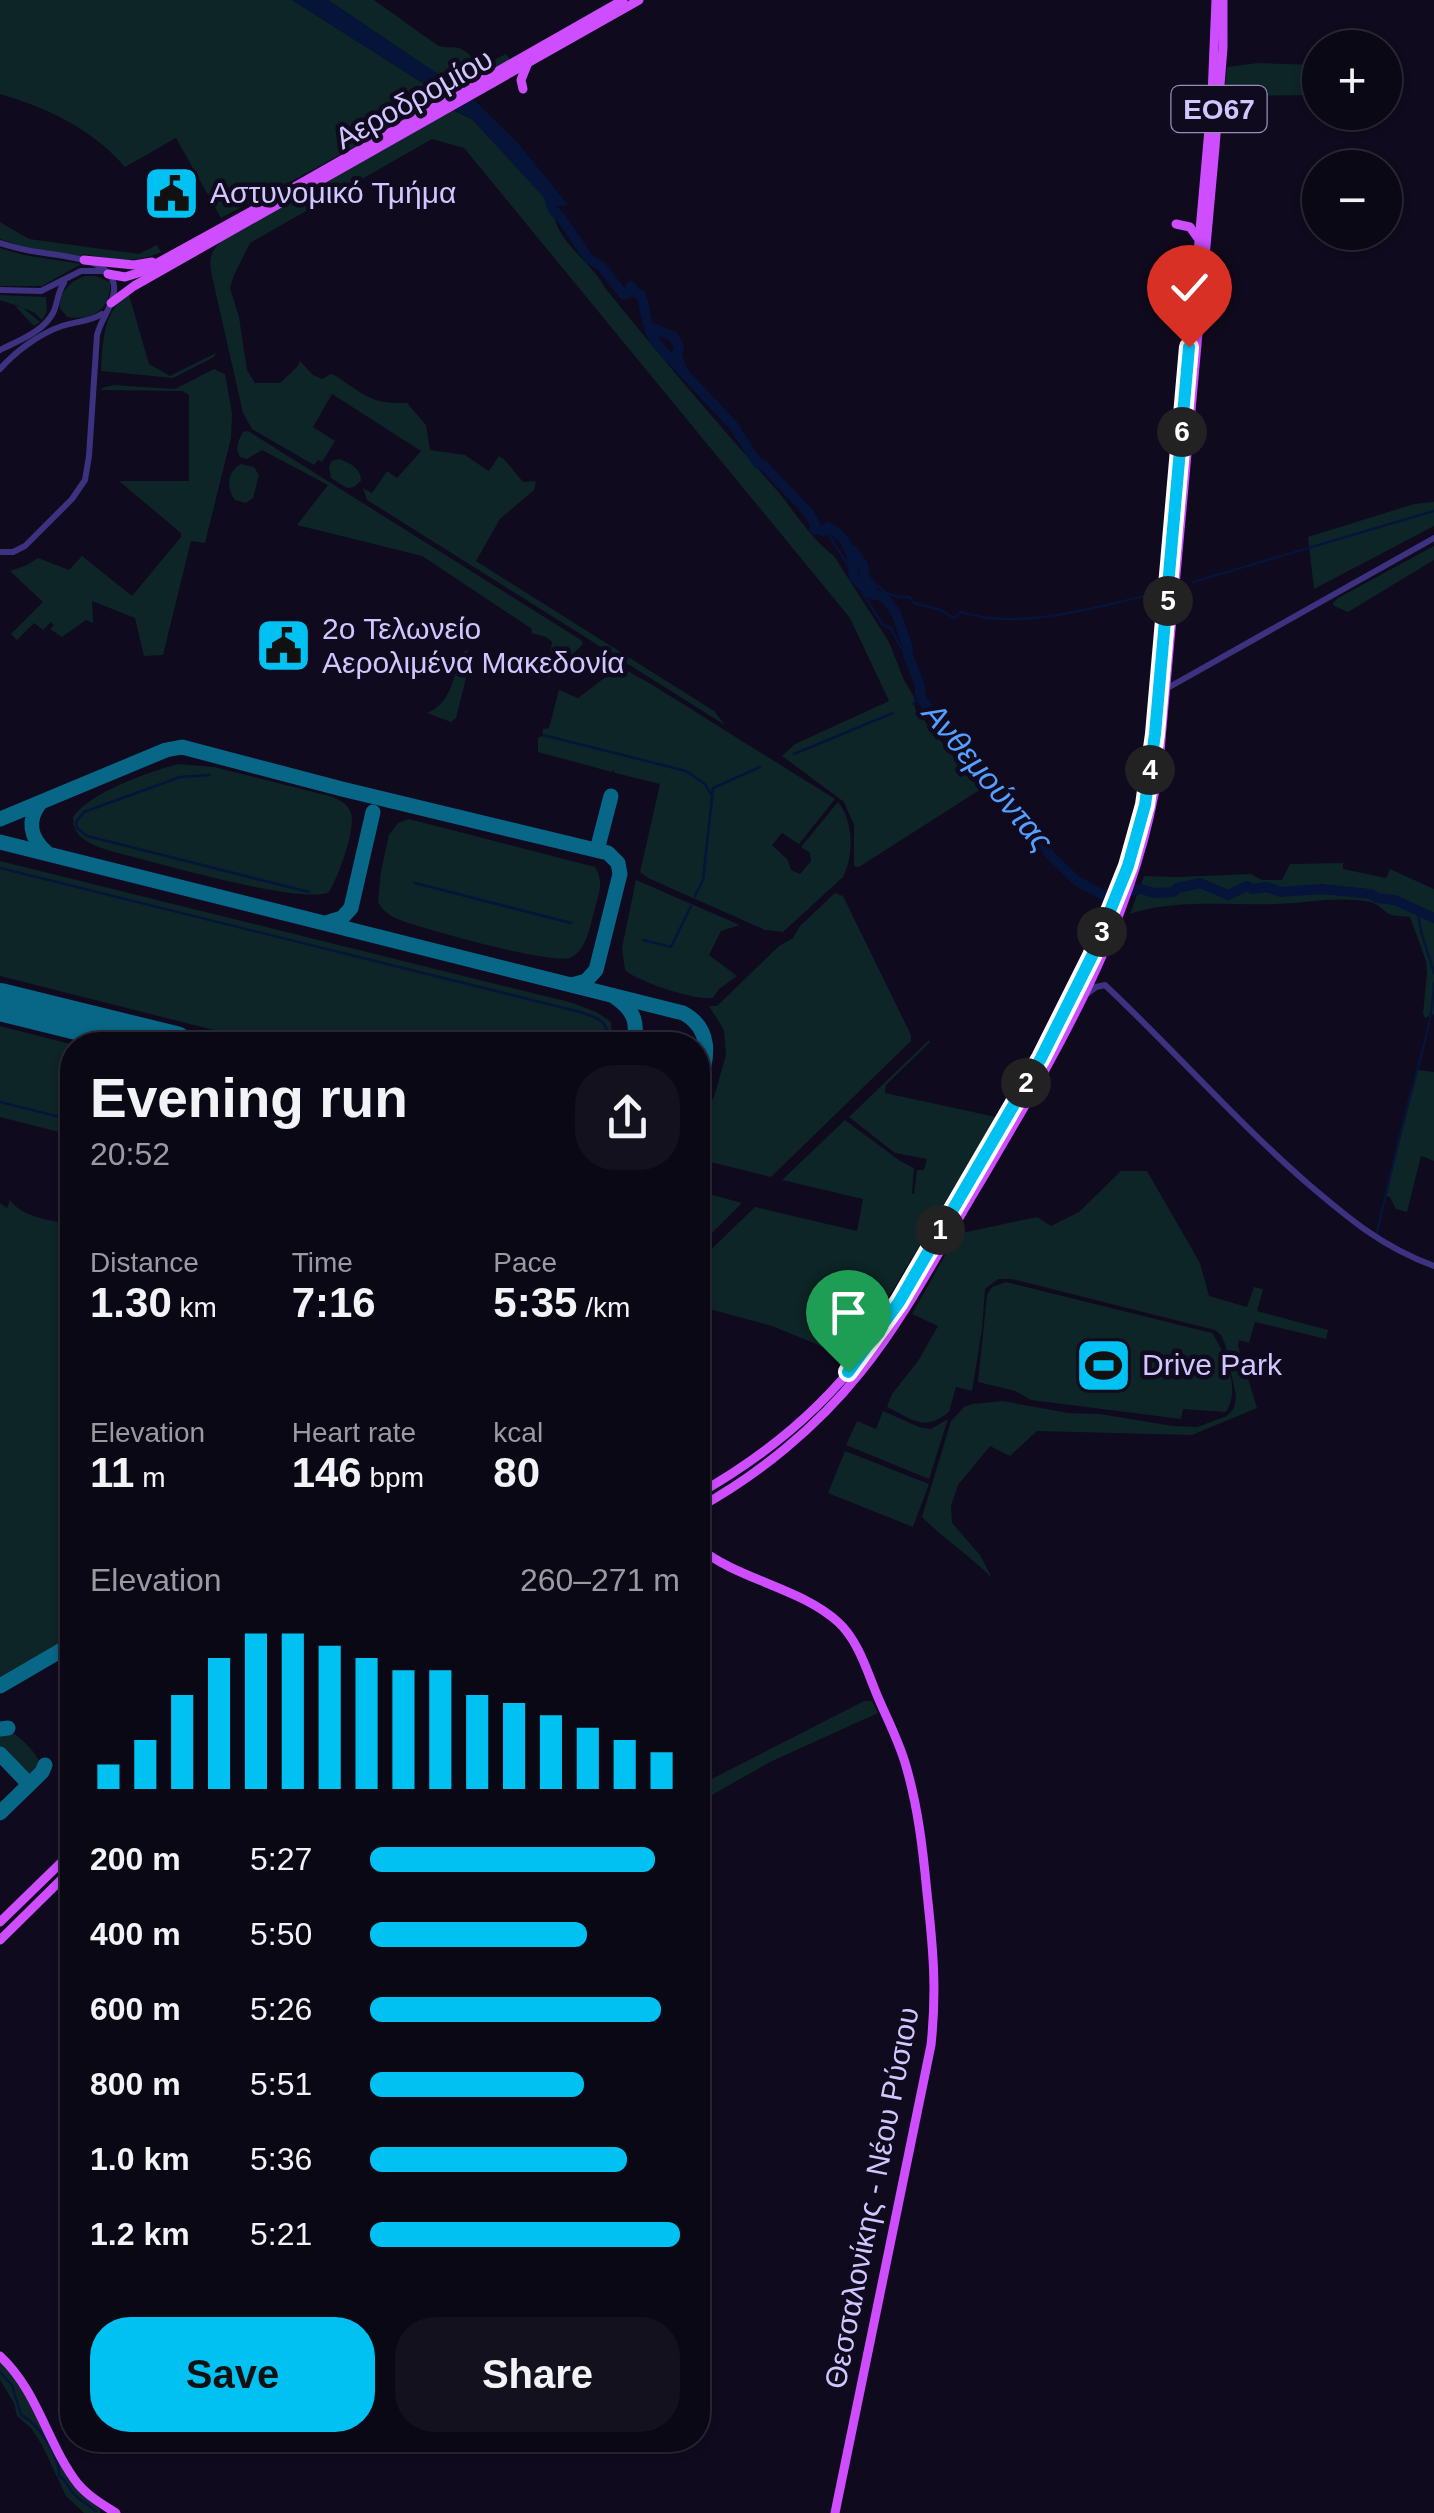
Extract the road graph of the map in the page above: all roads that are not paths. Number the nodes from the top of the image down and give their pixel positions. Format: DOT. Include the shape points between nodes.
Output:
graph roads {
  1 [pos="623,0"];
  2 [pos="639,0"];
  3 [pos="1220,0"];
  4 [pos="527,64"];
  5 [pos="523,89"];
  6 [pos="473,90"];
  7 [pos="443,107"];
  8 [pos="1176,224"];
  9 [pos="1198,240"];
  10 [pos="0,243"];
  11 [pos="84,260"];
  12 [pos="160,261"];
  13 [pos="106,273"];
  14 [pos="70,276"];
  15 [pos="0,290"];
  16 [pos="108,307"];
  17 [pos="56,308"];
  18 [pos="73,324"];
  19 [pos="0,350"];
  20 [pos="0,369"];
  21 [pos="1434,538"];
  22 [pos="0,552"];
  23 [pos="1173,580"];
  24 [pos="1163,691"];
  25 [pos="1116,910"];
  26 [pos="1097,968"];
  27 [pos="1105,985"];
  28 [pos="1084,998"];
  29 [pos="1434,1266"];
  30 [pos="710,1487"];
  31 [pos="710,1501"];
  32 [pos="710,1551"];
  33 [pos="710,1555"];
  34 [pos="720,1562"];
  35 [pos="60,1864"];
  36 [pos="60,1881"];
  37 [pos="0,1922"];
  38 [pos="0,1940"];
  39 [pos="0,2356"];
  40 [pos="60,2450"];
  41 [pos="61,2452"];
  42 [pos="116,2513"];
  43 [pos="835,2513"];
  1 -- 6 [label="main road, Αεροδρομίου"];
  2 -- 4 [label="main road, Αεροδρομίου"];
  3 -- 9 [label="main road, ΕΟ67"];
  3 -- 23 [label="main road, ΕΟ67" via="1221,81"];
  4 -- 5 [label="main road"];
  4 -- 6 [label="main road, Αεροδρομίου"];
  6 -- 7 [label="main road, Αεροδρομίου"];
  7 -- 12 [label="main road, Αεροδρομίου"];
  7 -- 16 [label="main road, Αεροδρομίου" via="128,289"];
  8 -- 9 [label="main road" via="1190,226"];
  9 -- 23 [label="main road, ΕΟ67"];
  10 -- 11 [label="street"];
  11 -- 12 [label="main road"];
  11 -- 13 [label="street"];
  12 -- 13 [label="main road, Αεροδρομίου" via="128,276"];
  13 -- 14 [label="street"];
  13 -- 16 [label="street" via="114,287"];
  14 -- 15 [label="street" via="41,291"];
  14 -- 17 [label="street"];
  16 -- 18 [label="street"];
  16 -- 22 [label="street" via="96,345 87,473 77,493 21,549"];
  17 -- 18 [label="street" via="59,318"];
  17 -- 19 [label="street" via="40,328"];
  18 -- 20 [label="street" via="25,346"];
  21 -- 24 [label="street"];
  23 -- 24 [label="main road, ΕΟ67"];
  24 -- 25 [label="main road, ΕΟ67" via="1145,805"];
  25 -- 26 [label="main road, ΕΟ67"];
  25 -- 30 [label="main road, ΕΟ67" via="1041,1058 876,1335 806,1417"];
  26 -- 27 [label="main road"];
  26 -- 28 [label="main road, ΕΟ67"];
  27 -- 28 [label="street"];
  27 -- 29 [label="street" via="1261,1143 1350,1220"];
  28 -- 31 [label="main road, ΕΟ67" via="873,1357 793,1441"];
  32 -- 34 [label="main road, Θεσσαλονίκης - Νέου Ρύσιου"];
  33 -- 34 [label="main road, Θεσσαλονίκης - Νέου Ρύσιου"];
  34 -- 43 [label="main road, Θεσσαλονίκης - Νέου Ρύσιου" via="828,1615 861,1658 904,1760 916,1808 935,1956 928,2068"];
  35 -- 37 [label="main road"];
  36 -- 38 [label="main road"];
  39 -- 40 [label="main road" via="24,2384"];
  41 -- 42 [label="main road" via="78,2483"];
}
